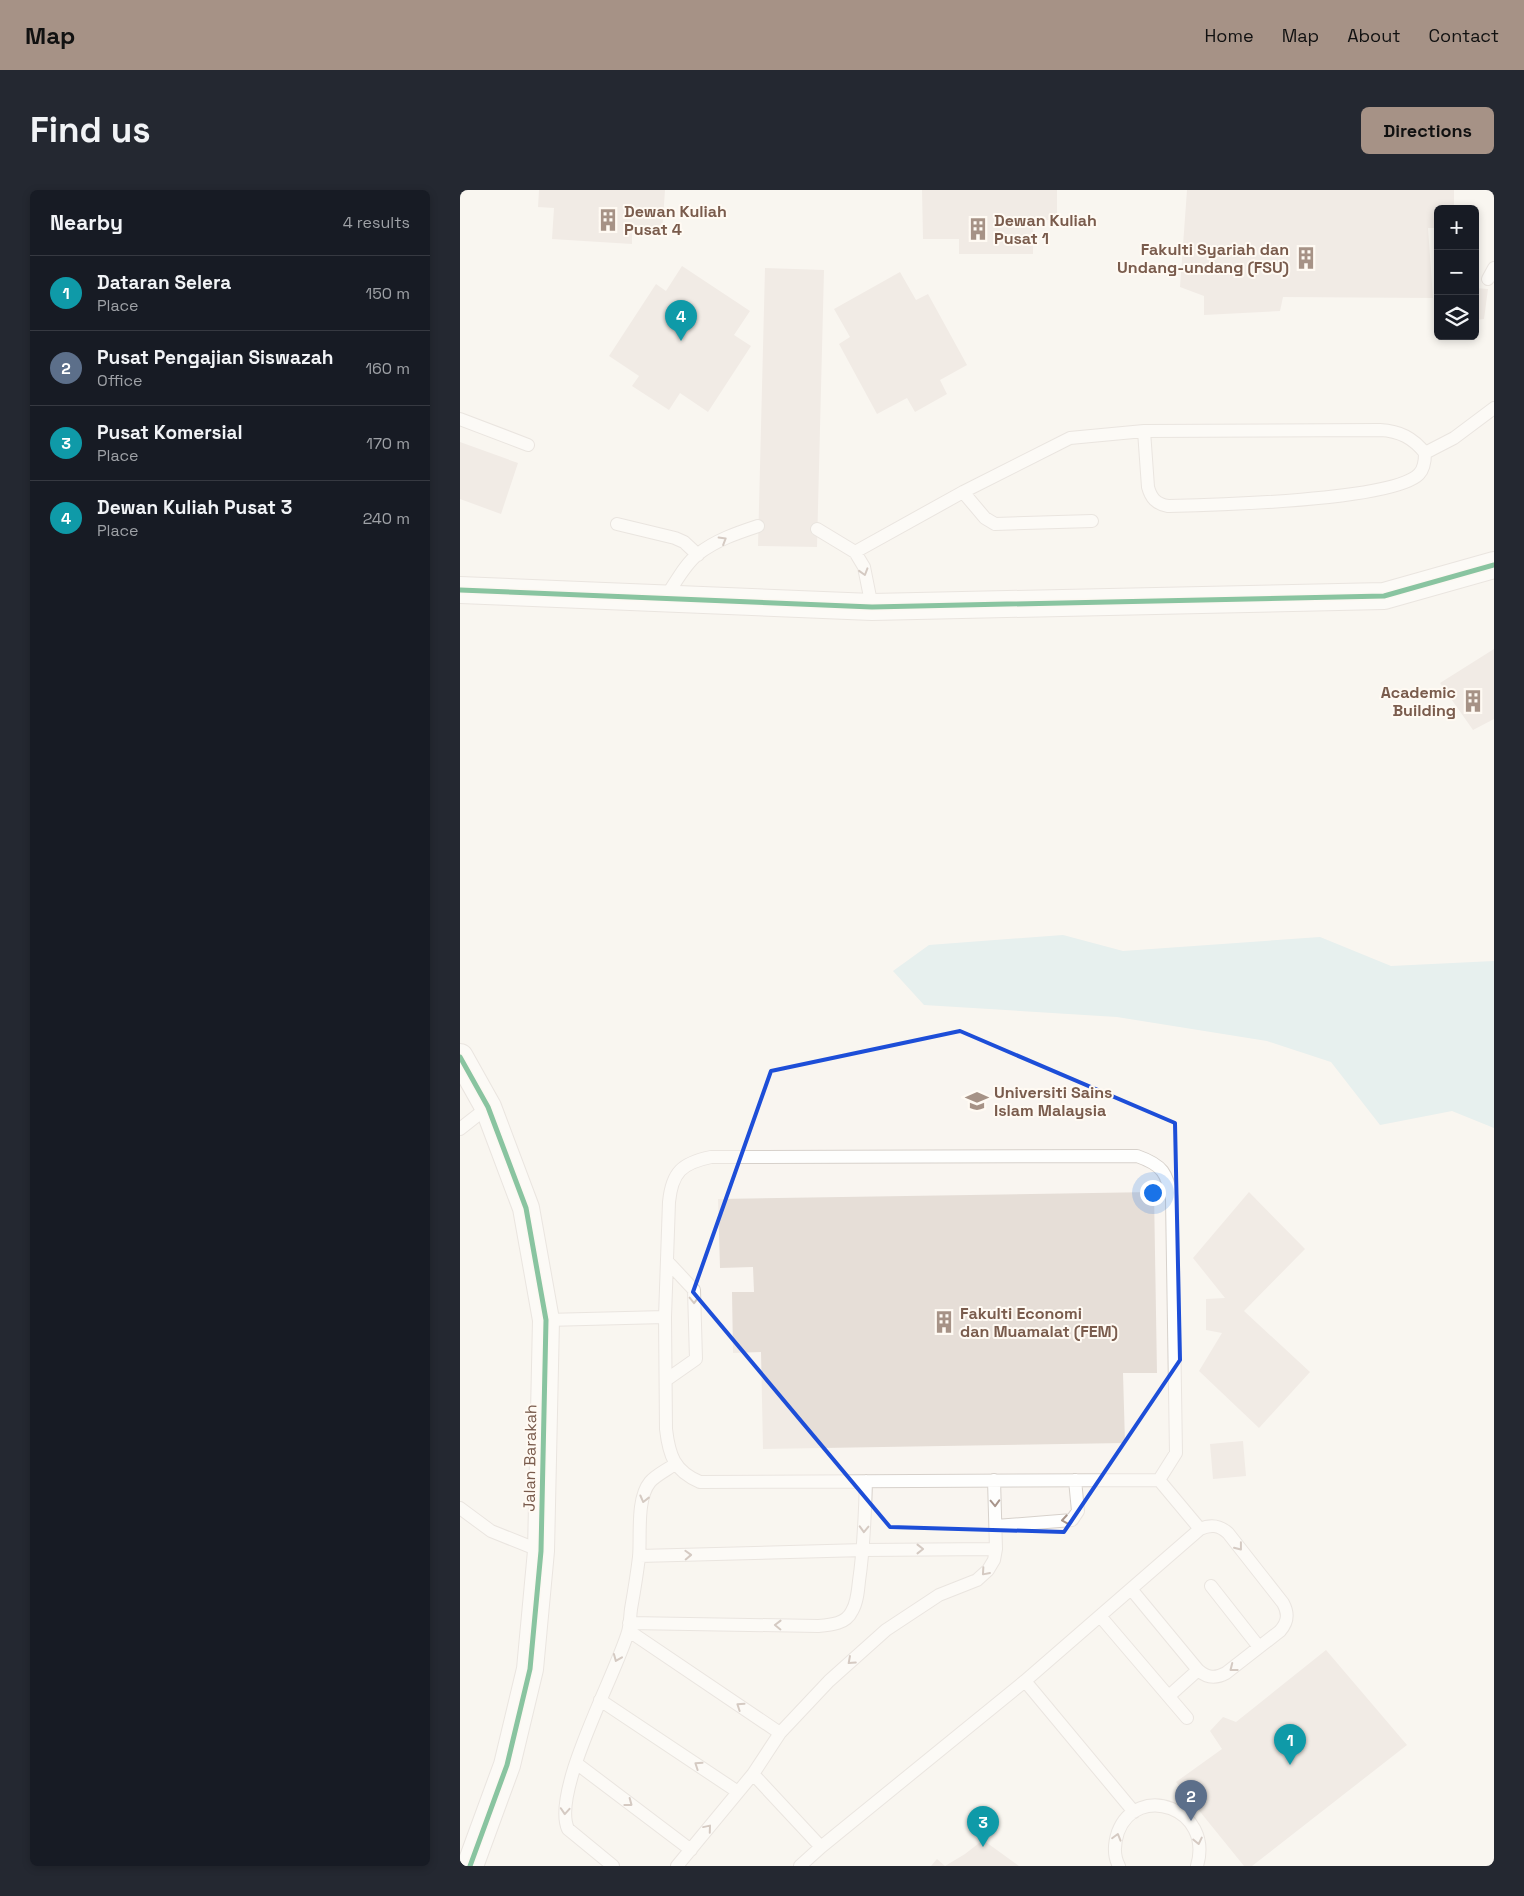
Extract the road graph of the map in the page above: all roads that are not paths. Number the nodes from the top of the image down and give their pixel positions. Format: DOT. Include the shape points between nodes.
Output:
graph roads {
  1 [pos="1494,408"];
  2 [pos="460,419"];
  3 [pos="1144,431"];
  4 [pos="528,445"];
  5 [pos="1426,453"];
  6 [pos="963,492"];
  7 [pos="1092,521"];
  8 [pos="617,524"];
  9 [pos="758,526"];
  10 [pos="817,529"];
  11 [pos="855,552"];
  12 [pos="698,555"];
  13 [pos="1494,565"];
  14 [pos="460,590"];
  15 [pos="666,598"];
  16 [pos="872,608"];
  17 [pos="460,1057"];
  18 [pos="488,1107"];
  19 [pos="460,1129"];
  20 [pos="667,1262"];
  21 [pos="665,1318"];
  22 [pos="546,1320"];
  23 [pos="666,1380"];
  24 [pos="675,1464"];
  25 [pos="994,1480"];
  26 [pos="1074,1480"];
  27 [pos="1159,1480"];
  28 [pos="866,1481"];
  29 [pos="460,1508"];
  30 [pos="996,1526"];
  31 [pos="1200,1530"];
  32 [pos="996,1549"];
  33 [pos="864,1550"];
  34 [pos="541,1551"];
  35 [pos="639,1556"];
  36 [pos="1210,1586"];
  37 [pos="1131,1589"];
  38 [pos="1100,1616"];
  39 [pos="629,1627"];
  40 [pos="1259,1647"];
  41 [pos="1198,1670"];
  42 [pos="1024,1681"];
  43 [pos="1169,1696"];
  44 [pos="600,1700"];
  45 [pos="1187,1718"];
  46 [pos="780,1734"];
  47 [pos="576,1763"];
  48 [pos="753,1774"];
  49 [pos="738,1792"];
  50 [pos="1134,1812"];
  51 [pos="821,1847"];
  52 [pos="691,1850"];
  53 [pos="470,1866"];
  54 [pos="613,1866"];
  55 [pos="677,1866"];
  56 [pos="800,1866"];
  57 [pos="1119,1866"];
  58 [pos="1197,1866"];
  1 -- 5 [label="lane" via="1454,438"];
  2 -- 4 [label="lane"];
  3 -- 5 [label="lane" via="1389,430 1406,436"];
  3 -- 5 [label="lane" via="1150,494 1154,500 1168,506 1336,497 1393,486 1420,474"];
  3 -- 6 [label="lane" via="1070,438"];
  6 -- 7 [label="lane" via="985,518 995,524"];
  6 -- 11 [label="lane"];
  8 -- 12 [label="lane" via="675,538"];
  12 -- 9 [label="lane, one-way" via="730,535"];
  10 -- 11 [label="lane"];
  11 -- 16 [label="lane, one-way" via="864,567"];
  12 -- 15 [label="lane"];
  13 -- 16 [label="street" via="1384,596"];
  14 -- 15 [label="street"];
  15 -- 16 [label="street"];
  17 -- 18 [label="street, Jalan Barakah"];
  18 -- 19 [label="lane"];
  18 -- 22 [label="street, Jalan Barakah" via="526,1208"];
  20 -- 21 [label="lane"];
  20 -- 23 [label="lane, one-way" via="694,1290 696,1359"];
  20 -- 27 [label="lane" via="671,1184 681,1168 711,1157 1137,1156 1153,1162 1163,1172 1172,1199 1176,1453"];
  21 -- 22 [label="lane"];
  21 -- 23 [label="lane"];
  22 -- 34 [label="street, Jalan Barakah"];
  23 -- 24 [label="lane" via="668,1447"];
  24 -- 28 [label="lane" via="687,1477 700,1482"];
  24 -- 35 [label="lane, one-way" via="650,1482 644,1495"];
  25 -- 26 [label="lane"];
  25 -- 28 [label="lane"];
  25 -- 30 [label="lane, one-way"];
  26 -- 27 [label="lane"];
  26 -- 30 [label="lane, one-way" via="1078,1511 1072,1520"];
  27 -- 31 [label="lane"];
  28 -- 33 [label="lane, one-way"];
  29 -- 34 [label="lane" via="491,1531"];
  30 -- 32 [label="lane"];
  31 -- 37 [label="lane"];
  31 -- 40 [label="lane, one-way" via="1215,1525 1222,1528 1287,1610 1285,1625"];
  33 -- 32 [label="lane, one-way"];
  32 -- 46 [label="lane, one-way" via="988,1570 976,1580 939,1595 886,1630 829,1681"];
  35 -- 33 [label="lane, one-way"];
  33 -- 39 [label="lane, one-way" via="852,1612 833,1625"];
  34 -- 53 [label="street, Jalan Barakah" via="530,1669 507,1765"];
  35 -- 39 [label="lane"];
  36 -- 40 [label="lane"];
  37 -- 38 [label="lane"];
  37 -- 41 [label="lane"];
  38 -- 42 [label="lane"];
  38 -- 43 [label="lane"];
  39 -- 44 [label="lane, one-way"];
  46 -- 39 [label="lane, one-way"];
  40 -- 41 [label="lane, one-way" via="1219,1677 1211,1678"];
  41 -- 43 [label="lane"];
  42 -- 50 [label="lane"];
  42 -- 51 [label="lane"];
  43 -- 45 [label="lane"];
  44 -- 47 [label="lane"];
  49 -- 44 [label="lane, one-way"];
  46 -- 48 [label="lane"];
  47 -- 52 [label="lane, one-way"];
  47 -- 54 [label="lane, one-way" via="568,1787 565,1823 572,1834"];
  48 -- 49 [label="lane"];
  48 -- 51 [label="lane"];
  52 -- 49 [label="lane, one-way"];
  57 -- 50 [label="lane, one-way" via="1115,1859 1115,1841 1121,1825"];
  50 -- 58 [label="lane, one-way" via="1160,1806 1174,1809 1186,1817 1200,1841"];
  51 -- 56 [label="lane"];
  52 -- 55 [label="lane"];
}
